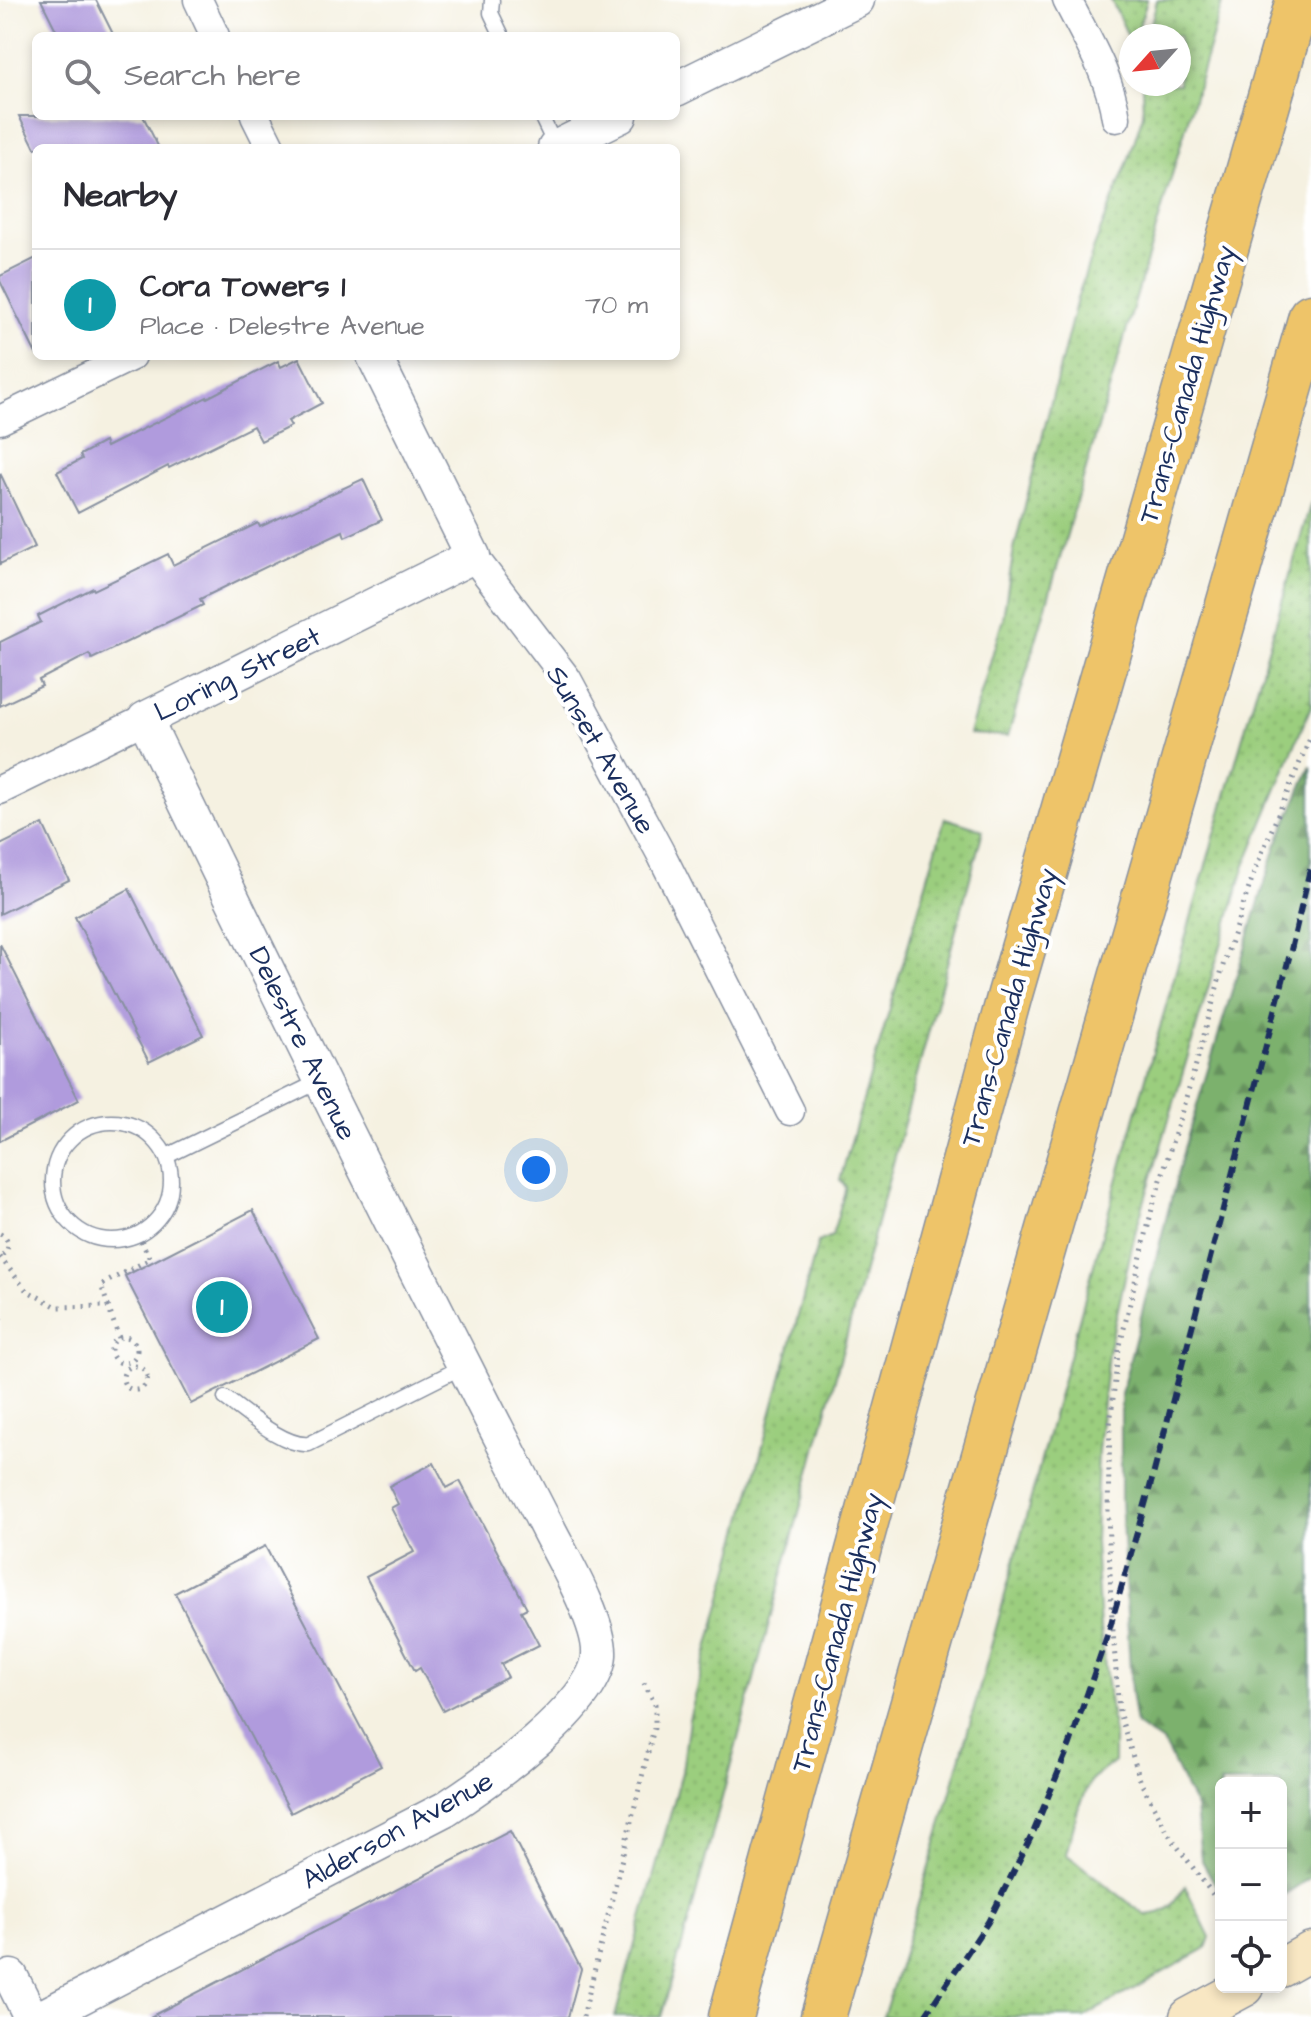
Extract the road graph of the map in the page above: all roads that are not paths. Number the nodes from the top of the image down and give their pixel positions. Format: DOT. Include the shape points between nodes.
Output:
graph roads {
  1 [pos="198,0"];
  2 [pos="492,0"];
  3 [pos="857,0"];
  4 [pos="1067,0"];
  5 [pos="1298,0"];
  6 [pos="213,32"];
  7 [pos="500,32"];
  8 [pos="680,87"];
  9 [pos="1116,118"];
  10 [pos="257,120"];
  11 [pos="543,120"];
  12 [pos="612,120"];
  13 [pos="269,144"];
  14 [pos="554,144"];
  15 [pos="564,144"];
  16 [pos="1311,316"];
  17 [pos="123,360"];
  18 [pos="376,360"];
  19 [pos="2,413"];
  20 [pos="473,556"];
  21 [pos="145,719"];
  22 [pos="0,790"];
  23 [pos="323,1080"];
  24 [pos="790,1111"];
  25 [pos="167,1156"];
  26 [pos="464,1366"];
  27 [pos="225,1398"];
  28 [pos="1311,1951"];
  29 [pos="1287,1965"];
  30 [pos="11,1977"];
  31 [pos="1234,1993"];
  32 [pos="31,2017"];
  33 [pos="42,2017"];
  34 [pos="731,2017"];
  35 [pos="823,2017"];
  36 [pos="1189,2017"];
  1 -- 6 [label="street"];
  2 -- 7 [label="lane" via="491,13"];
  3 -- 8 [label="street"];
  4 -- 9 [label="street" via="1108,81"];
  5 -- 34 [label="highway, Trans-Canada Highway" via="1010,994"];
  10 -- 13 [label="street"];
  11 -- 14 [label="lane"];
  12 -- 15 [label="street"];
  16 -- 35 [label="highway"];
  17 -- 19 [label="street"];
  18 -- 20 [label="street, Sunset Avenue"];
  20 -- 21 [label="street, Loring Street"];
  20 -- 24 [label="street, Sunset Avenue" via="567,679"];
  21 -- 22 [label="street, Loring Street"];
  21 -- 23 [label="street, Delestre Avenue"];
  23 -- 25 [label="lane"];
  23 -- 26 [label="street, Delestre Avenue"];
  25 -- 25 [label="lane" via="172,1176 162,1215 129,1239 88,1236 59,1208 53,1171 59,1153 86,1127 124,1122 141,1128"];
  26 -- 27 [label="lane" via="303,1445 288,1441"];
  26 -- 33 [label="street, Alderson Avenue" via="597,1634 600,1657 589,1683 524,1752 445,1809"];
  28 -- 29 [label="main road"];
  30 -- 32 [label="street"];
  31 -- 36 [label="main road"];
}
